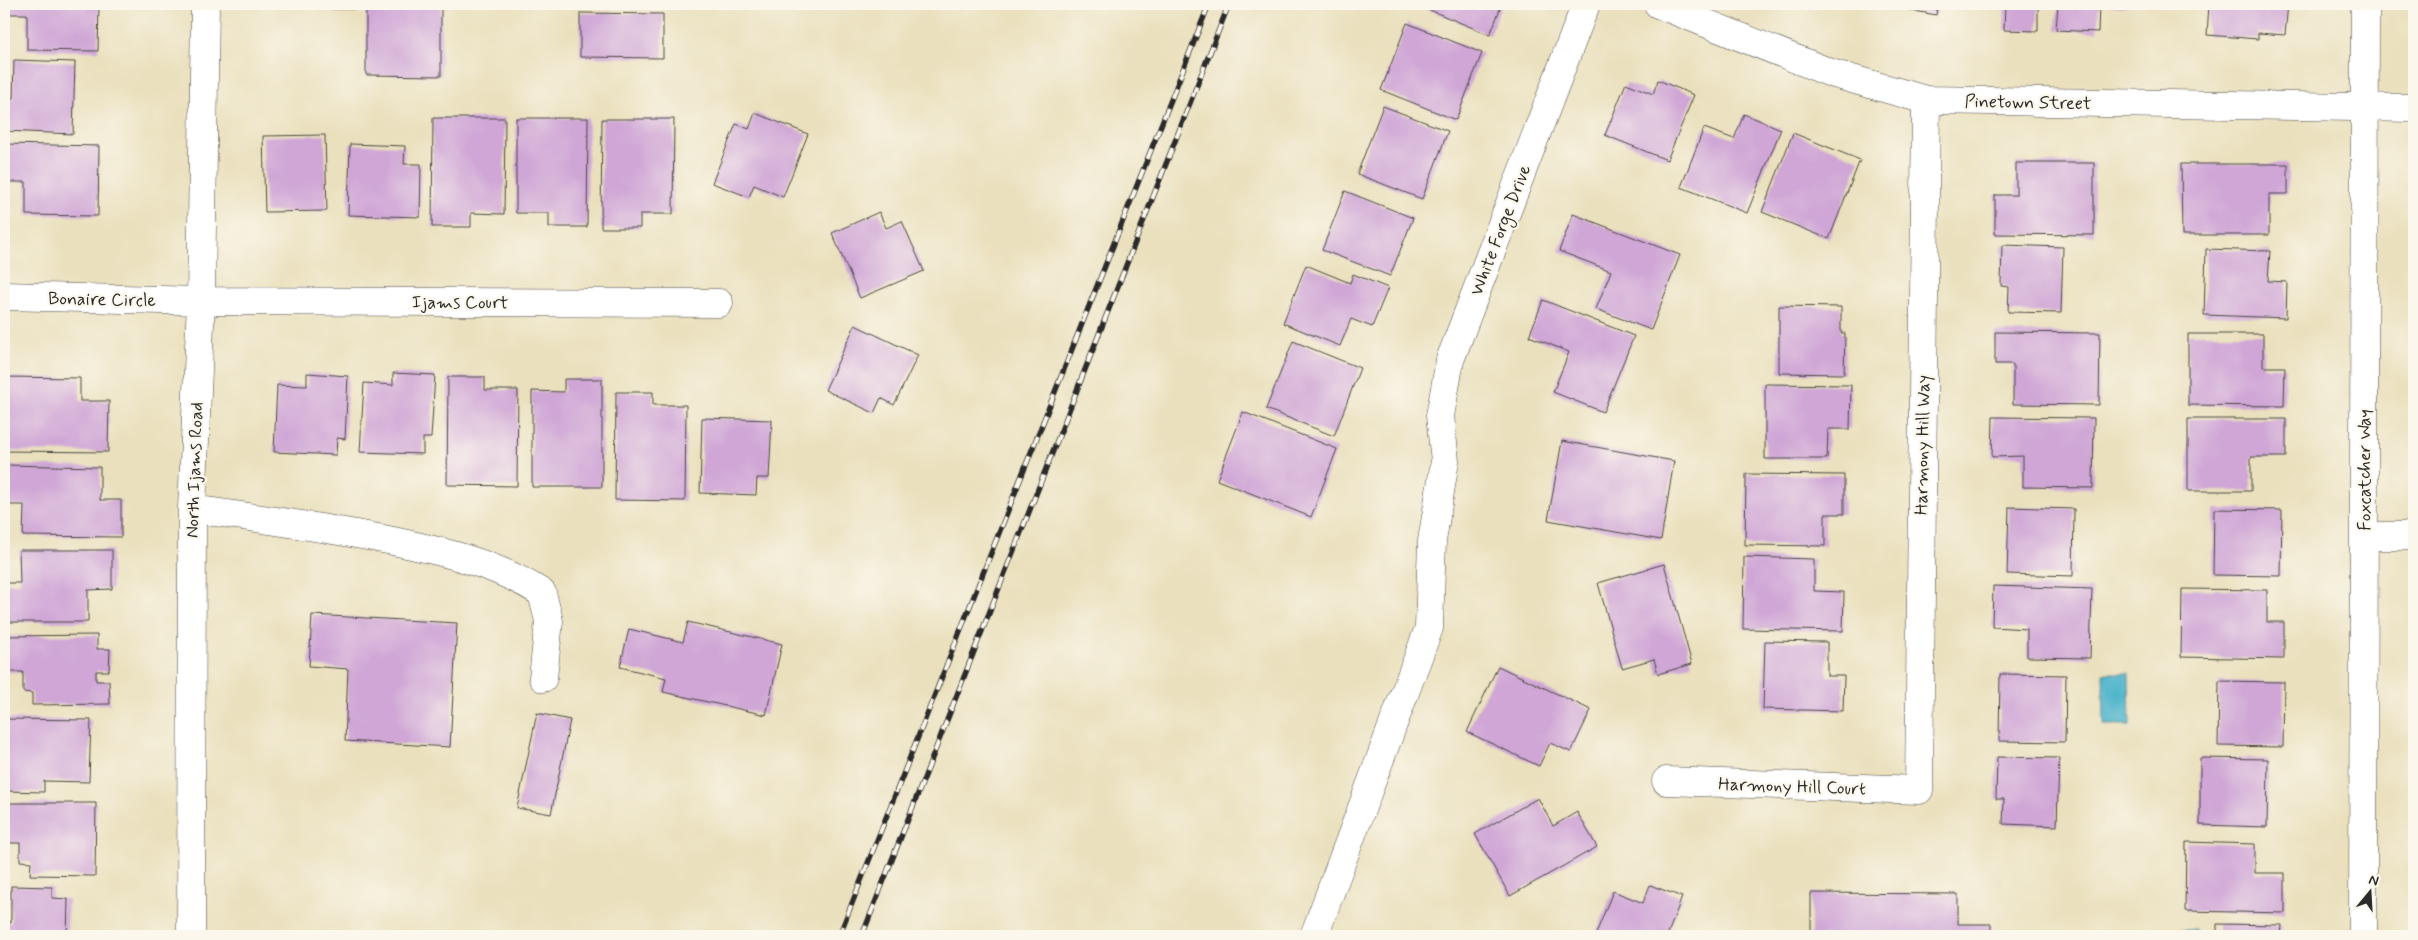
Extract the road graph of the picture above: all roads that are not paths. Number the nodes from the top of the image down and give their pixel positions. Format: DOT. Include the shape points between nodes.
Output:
graph roads {
  1 [pos="205,4"];
  2 [pos="1586,4"];
  3 [pos="1658,4"];
  4 [pos="2365,4"];
  5 [pos="1926,100"];
  6 [pos="2364,108"];
  7 [pos="2414,108"];
  8 [pos="4,296"];
  9 [pos="201,301"];
  10 [pos="719,303"];
  11 [pos="192,509"];
  12 [pos="2364,536"];
  13 [pos="2414,536"];
  14 [pos="543,678"];
  15 [pos="1666,781"];
  16 [pos="1919,790"];
  17 [pos="191,936"];
  18 [pos="1314,936"];
  19 [pos="2363,936"];
  1 -- 9 [label="street, North Ijams Road"];
  2 -- 18 [label="street, White Forge Drive" via="1450,360 1440,416 1445,461 1432,541 1429,628"];
  3 -- 5 [label="street, Pinetown Street" via="1831,73"];
  4 -- 6 [label="street, Foxcatcher Way"];
  5 -- 6 [label="street, Pinetown Street"];
  5 -- 16 [label="street, Harmony Hill Way"];
  6 -- 7 [label="street, Pinetown Street"];
  6 -- 12 [label="street, Foxcatcher Way"];
  8 -- 9 [label="street, Bonaire Circle"];
  9 -- 10 [label="street, Ijams Court"];
  9 -- 11 [label="street, North Ijams Road"];
  11 -- 14 [label="street" via="420,546 468,558 520,579 542,593 549,621"];
  11 -- 17 [label="street, North Ijams Road"];
  12 -- 13 [label="street"];
  12 -- 19 [label="street, Foxcatcher Way"];
  15 -- 16 [label="street, Harmony Hill Court"];
}
